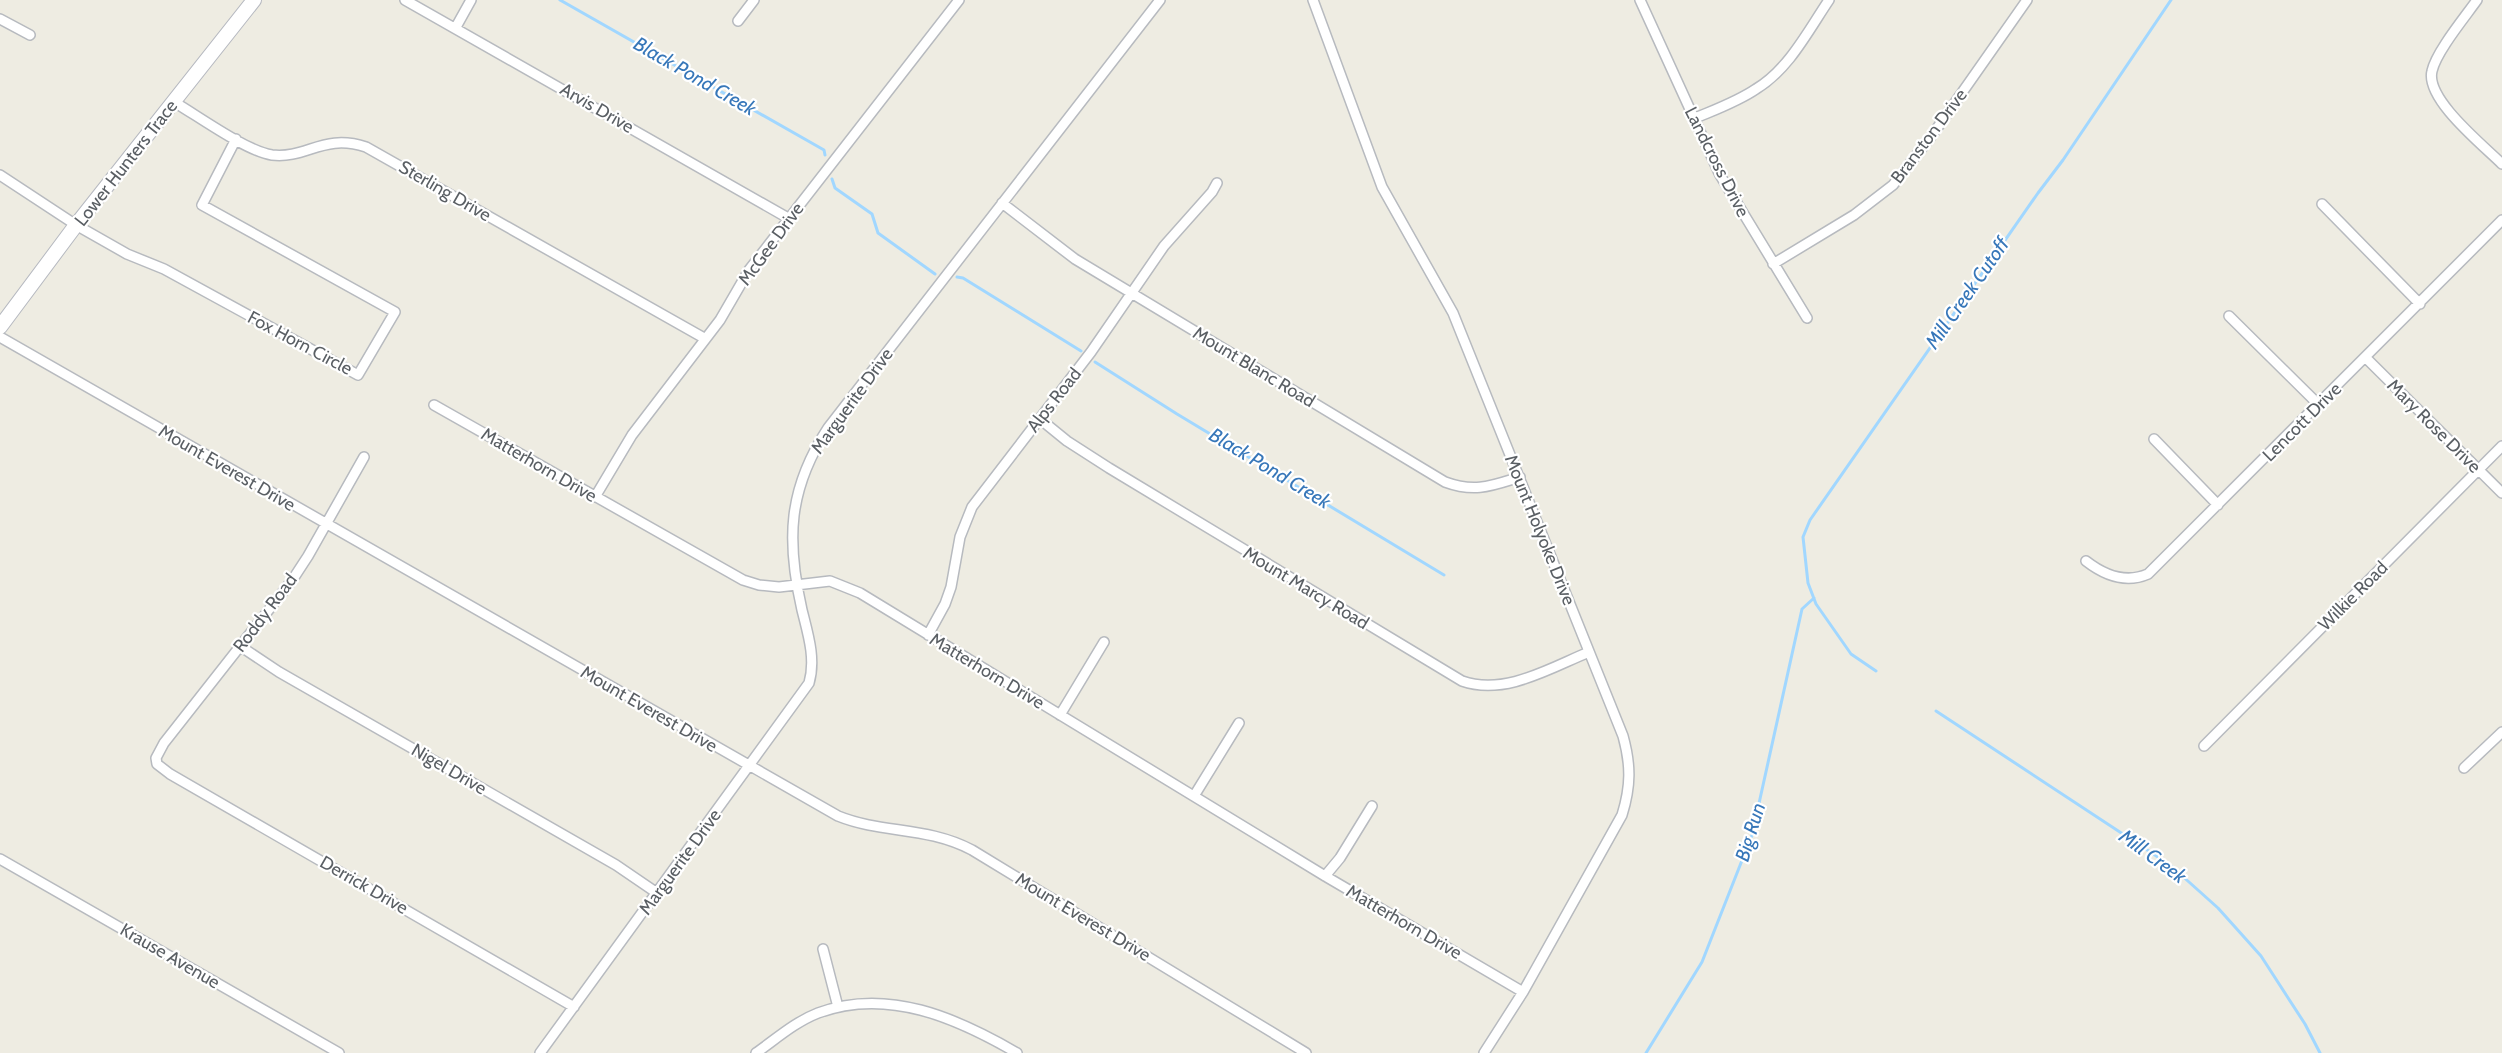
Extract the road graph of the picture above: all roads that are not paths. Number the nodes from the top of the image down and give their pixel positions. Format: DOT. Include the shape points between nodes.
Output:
graph roads {
  1 [pos="254,0"];
  2 [pos="405,0"];
  3 [pos="471,0"];
  4 [pos="754,0"];
  5 [pos="959,0"];
  6 [pos="1313,0"];
  7 [pos="1640,0"];
  8 [pos="1829,0"];
  9 [pos="2027,0"];
  10 [pos="2477,0"];
  11 [pos="1157,1"];
  12 [pos="0,19"];
  13 [pos="738,21"];
  14 [pos="456,27"];
  15 [pos="30,35"];
  16 [pos="174,102"];
  17 [pos="1693,119"];
  18 [pos="236,139"];
  19 [pos="2502,164"];
  20 [pos="0,175"];
  21 [pos="1217,183"];
  22 [pos="1002,203"];
  23 [pos="2322,204"];
  24 [pos="788,218"];
  25 [pos="2502,220"];
  26 [pos="76,225"];
  27 [pos="1773,264"];
  28 [pos="1132,293"];
  29 [pos="2420,304"];
  30 [pos="2229,316"];
  31 [pos="1807,318"];
  32 [pos="0,327"];
  33 [pos="0,337"];
  34 [pos="704,338"];
  35 [pos="2366,358"];
  36 [pos="434,405"];
  37 [pos="2319,405"];
  38 [pos="1040,419"];
  39 [pos="2154,439"];
  40 [pos="2502,446"];
  41 [pos="364,457"];
  42 [pos="2477,470"];
  43 [pos="1520,477"];
  44 [pos="2502,494"];
  45 [pos="595,497"];
  46 [pos="2218,505"];
  47 [pos="326,524"];
  48 [pos="2086,561"];
  49 [pos="796,585"];
  50 [pos="928,635"];
  51 [pos="1104,642"];
  52 [pos="240,646"];
  53 [pos="1589,652"];
  54 [pos="1060,715"];
  55 [pos="1239,723"];
  56 [pos="2502,732"];
  57 [pos="2204,746"];
  58 [pos="156,761"];
  59 [pos="750,766"];
  60 [pos="2464,768"];
  61 [pos="1194,796"];
  62 [pos="1372,806"];
  63 [pos="0,859"];
  64 [pos="1326,876"];
  65 [pos="657,893"];
  66 [pos="823,949"];
  67 [pos="1523,992"];
  68 [pos="838,1006"];
  69 [pos="574,1007"];
  70 [pos="339,1053"];
  71 [pos="540,1053"];
  72 [pos="756,1053"];
  73 [pos="1017,1053"];
  74 [pos="1306,1053"];
  75 [pos="1484,1053"];
  1 -- 16 [label="street, Lower Hunters Trace"];
  2 -- 14 [label="street, Arvis Drive"];
  3 -- 14 [label="street"];
  4 -- 13 [label="street"];
  5 -- 24 [label="street, McGee Drive"];
  6 -- 43 [label="street, Mount Holyoke Drive" via="1382,186 1453,313"];
  7 -- 17 [label="street, Landcross Drive"];
  8 -- 17 [label="street" via="1792,54 1766,82"];
  9 -- 27 [label="street, Branston Drive" via="1893,185 1854,216"];
  10 -- 19 [label="street" via="2435,61 2432,85 2440,102"];
  11 -- 22 [label="street, Marguerite Drive"];
  12 -- 15 [label="street"];
  14 -- 24 [label="street, Arvis Drive"];
  16 -- 18 [label="street, Sterling Drive"];
  16 -- 26 [label="street, Lower Hunters Trace"];
  17 -- 27 [label="street, Landcross Drive" via="1720,175"];
  18 -- 26 [label="street, Fox Horn Circle" via="202,205 394,312 358,375"];
  18 -- 34 [label="street, Sterling Drive" via="272,155 337,142 366,147"];
  20 -- 26 [label="street"];
  21 -- 28 [label="street, Alps Road" via="1164,246"];
  22 -- 28 [label="street, Mount Blanc Road" via="1051,242"];
  22 -- 49 [label="street, Marguerite Drive" via="815,448 799,486 793,516 791,540"];
  23 -- 29 [label="street"];
  24 -- 34 [label="street, McGee Drive"];
  25 -- 29 [label="street, Lencott Drive"];
  26 -- 32 [label="street, Lower Hunters Trace"];
  27 -- 31 [label="street, Landcross Drive"];
  28 -- 38 [label="street, Alps Road"];
  28 -- 43 [label="street, Mount Blanc Road" via="1445,482 1478,489"];
  29 -- 35 [label="street, Lencott Drive"];
  30 -- 37 [label="street"];
  33 -- 47 [label="street, Mount Everest Drive"];
  34 -- 45 [label="street, McGee Drive" via="632,435"];
  35 -- 37 [label="street, Lencott Drive"];
  35 -- 42 [label="street, Mary Rose Drive"];
  36 -- 45 [label="street, Matterhorn Drive"];
  37 -- 46 [label="street, Lencott Drive"];
  38 -- 50 [label="street, Alps Road" via="968,515 951,587"];
  38 -- 53 [label="street, Mount Marcy Road" via="1109,468 1462,681 1481,686 1510,683"];
  39 -- 46 [label="street"];
  40 -- 42 [label="street, Wilkie Road"];
  41 -- 47 [label="street, Roddy Road"];
  42 -- 44 [label="street, Mary Rose Drive"];
  42 -- 57 [label="street, Wilkie Road"];
  43 -- 53 [label="street, Mount Holyoke Drive"];
  45 -- 49 [label="street, Matterhorn Drive" via="743,580 759,585"];
  46 -- 48 [label="street, Lencott Drive" via="2141,577 2114,577"];
  47 -- 52 [label="street, Roddy Road" via="292,579"];
  47 -- 59 [label="street, Mount Everest Drive"];
  49 -- 50 [label="street, Matterhorn Drive" via="822,581 844,586"];
  49 -- 59 [label="street, Marguerite Drive" via="811,648 811,674 802,696"];
  50 -- 54 [label="street, Matterhorn Drive"];
  51 -- 54 [label="street"];
  52 -- 58 [label="street, Roddy Road" via="164,743"];
  52 -- 65 [label="street, Nigel Drive" via="616,865"];
  53 -- 67 [label="street, Mount Holyoke Drive" via="1628,755 1628,795 1613,832"];
  54 -- 61 [label="street, Matterhorn Drive"];
  55 -- 61 [label="street"];
  56 -- 60 [label="street"];
  58 -- 69 [label="street, Derrick Drive" via="170,774"];
  59 -- 65 [label="street, Marguerite Drive"];
  59 -- 74 [label="street, Mount Everest Drive" via="856,823 926,833 959,843"];
  61 -- 64 [label="street, Matterhorn Drive"];
  62 -- 64 [label="street"];
  63 -- 70 [label="street, Krause Avenue"];
  64 -- 67 [label="street, Matterhorn Drive"];
  65 -- 69 [label="street, Marguerite Drive"];
  66 -- 68 [label="street"];
  67 -- 75 [label="street, Mount Holyoke Drive"];
  68 -- 72 [label="street" via="797,1024"];
  68 -- 73 [label="street" via="877,1002 915,1008 995,1040"];
  69 -- 71 [label="street, Marguerite Drive"];
}
